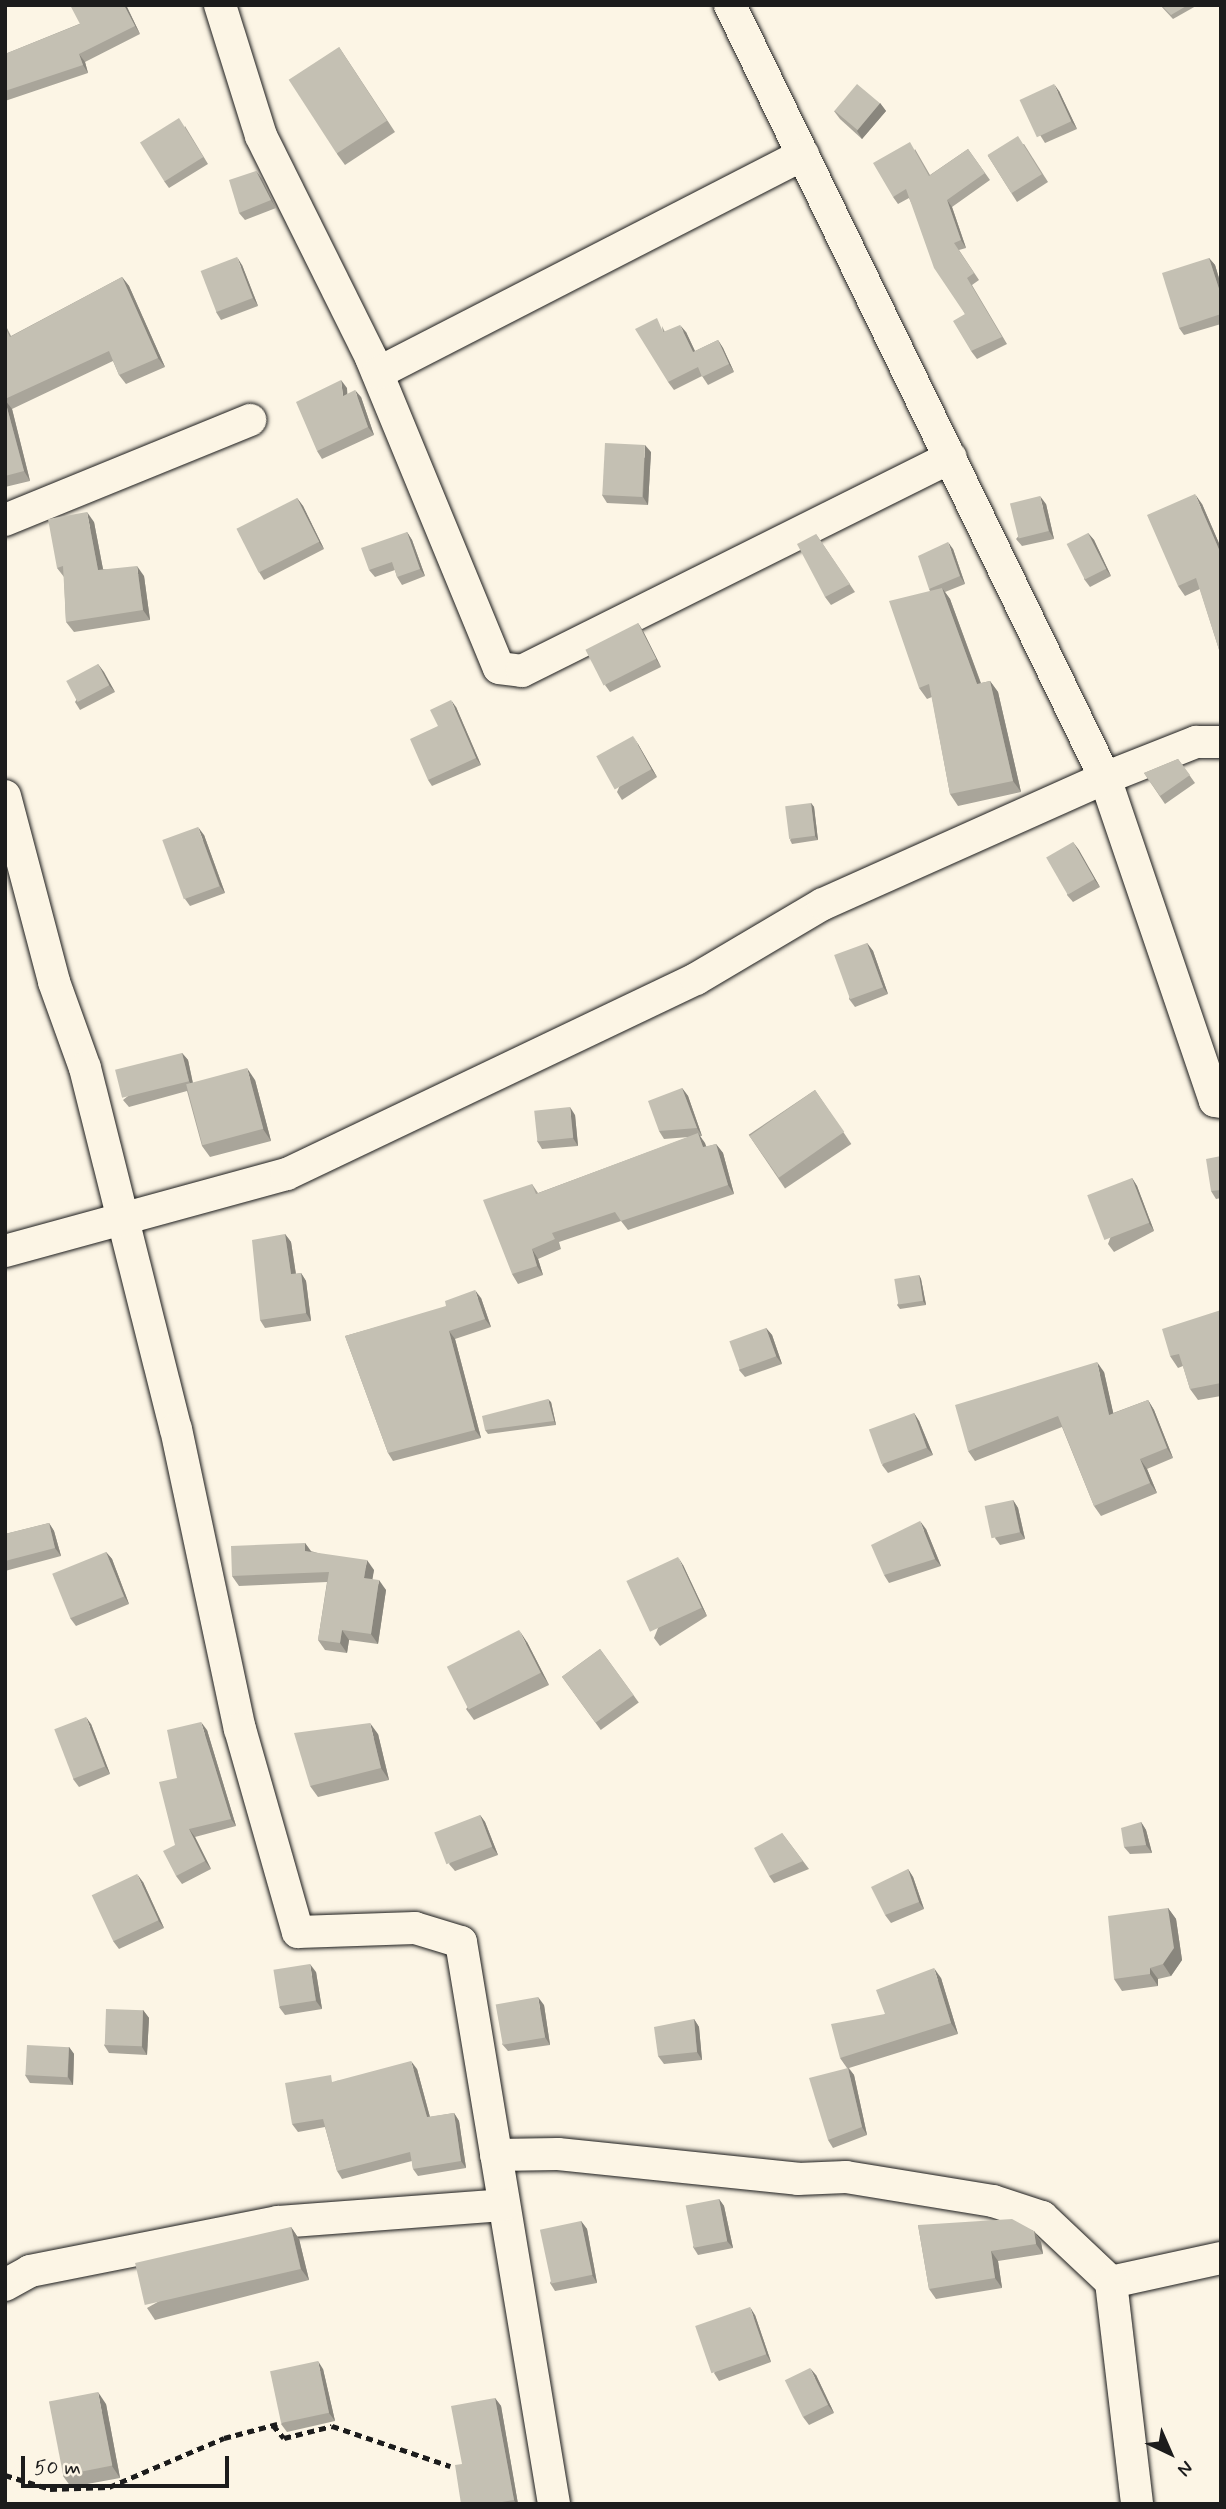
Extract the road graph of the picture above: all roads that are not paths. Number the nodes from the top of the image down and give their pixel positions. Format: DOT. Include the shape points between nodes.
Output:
graph roads {
  1 [pos="220,5"];
  2 [pos="730,5"];
  3 [pos="803,155"];
  4 [pos="378,373"];
  5 [pos="250,420"];
  6 [pos="951,457"];
  7 [pos="5,520"];
  8 [pos="1221,742"];
  9 [pos="1105,778"];
  10 [pos="5,796"];
  11 [pos="1221,1102"];
  12 [pos="123,1224"];
  13 [pos="5,1251"];
  14 [pos="496,2155"];
  15 [pos="503,2205"];
  16 [pos="1221,2258"];
  17 [pos="1111,2282"];
  18 [pos="5,2285"];
  19 [pos="554,2504"];
  20 [pos="1137,2504"];
  1 -- 4 [label="street" via="261,136"];
  2 -- 3 [label="street"];
  3 -- 4 [label="street"];
  3 -- 6 [label="street"];
  4 -- 6 [label="street" via="499,668 510,671"];
  5 -- 7 [label="street"];
  6 -- 9 [label="street"];
  8 -- 9 [label="street" via="1196,742"];
  9 -- 11 [label="street" via="1215,1101"];
  9 -- 12 [label="street" via="823,904 696,979 287,1174"];
  10 -- 12 [label="street"];
  12 -- 13 [label="street"];
  12 -- 14 [label="street" via="176,1429 240,1729 298,1932 415,1928 461,1942"];
  14 -- 15 [label="street"];
  14 -- 17 [label="street" via="846,2178 993,2201 1042,2217"];
  15 -- 18 [label="street" via="278,2222 30,2271"];
  15 -- 19 [label="street"];
  16 -- 17 [label="street"];
  17 -- 20 [label="street"];
}
